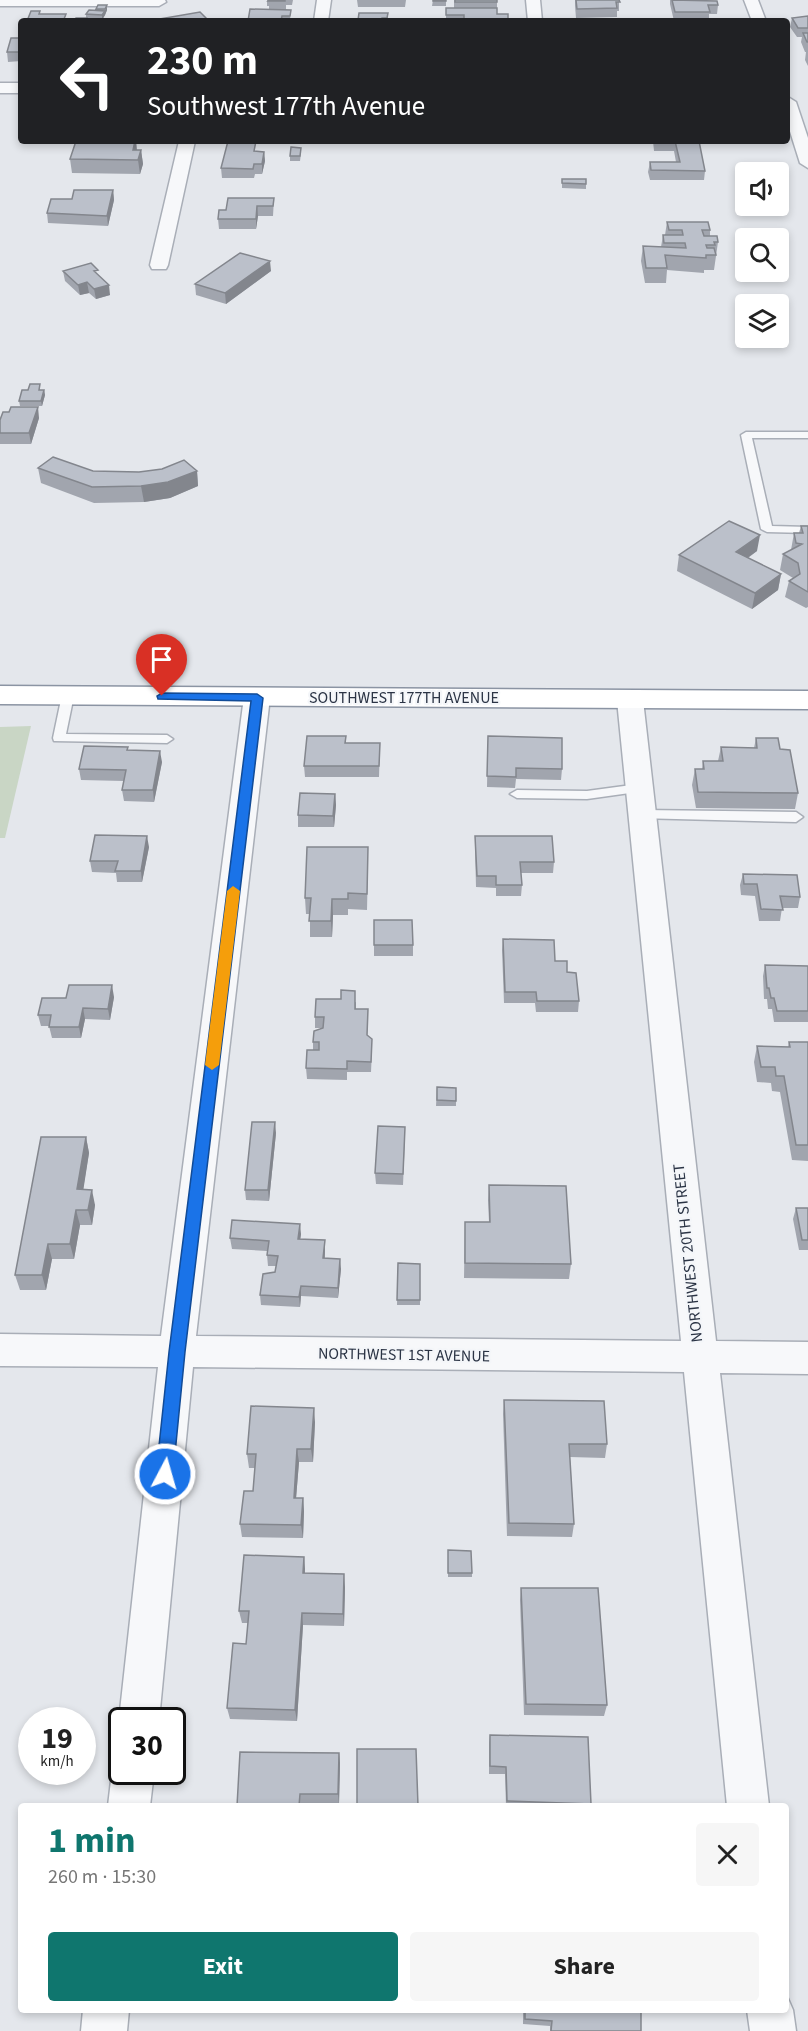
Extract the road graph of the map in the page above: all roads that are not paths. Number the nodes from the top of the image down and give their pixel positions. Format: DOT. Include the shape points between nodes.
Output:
graph roads {
  1 [pos="324,0"];
  2 [pos="533,0"];
  3 [pos="752,0"];
  4 [pos="0,2"];
  5 [pos="159,2"];
  6 [pos="321,18"];
  7 [pos="535,18"];
  8 [pos="758,18"];
  9 [pos="0,88"];
  10 [pos="18,88"];
  11 [pos="790,106"];
  12 [pos="804,138"];
  13 [pos="186,144"];
  14 [pos="808,163"];
  15 [pos="159,265"];
  16 [pos="808,435"];
  17 [pos="808,530"];
  18 [pos="0,695"];
  19 [pos="68,695"];
  20 [pos="257,698"];
  21 [pos="630,700"];
  22 [pos="808,700"];
  23 [pos="167,739"];
  24 [pos="517,794"];
  25 [pos="640,801"];
  26 [pos="796,817"];
  27 [pos="0,1350"];
  28 [pos="177,1352"];
  29 [pos="700,1358"];
  30 [pos="808,1359"];
  31 [pos="140,1707"];
  32 [pos="131,1785"];
  33 [pos="129,1803"];
  34 [pos="748,1803"];
  35 [pos="106,2013"];
  36 [pos="770,2013"];
  37 [pos="104,2031"];
  38 [pos="773,2031"];
  1 -- 6 [label="street"];
  2 -- 7 [label="street"];
  3 -- 8 [label="street"];
  4 -- 5 [label="street"];
  9 -- 10 [label="street"];
  11 -- 12 [label="street"];
  12 -- 14 [label="street"];
  13 -- 15 [label="street"];
  16 -- 17 [label="lane" via="746,435 767,530"];
  18 -- 19 [label="highway, SOUTHWEST 177TH AVENUE"];
  19 -- 20 [label="highway, SOUTHWEST 177TH AVENUE"];
  19 -- 23 [label="lane" via="59,738"];
  20 -- 21 [label="highway, SOUTHWEST 177TH AVENUE"];
  20 -- 28 [label="street"];
  21 -- 22 [label="highway, SOUTHWEST 177TH AVENUE"];
  21 -- 25 [label="street, NORTHWEST 20TH STREET"];
  24 -- 25 [label="lane"];
  25 -- 26 [label="lane"];
  25 -- 29 [label="street, NORTHWEST 20TH STREET"];
  27 -- 28 [label="street, NORTHWEST 1ST AVENUE"];
  28 -- 29 [label="street, NORTHWEST 1ST AVENUE"];
  28 -- 31 [label="street"];
  29 -- 30 [label="street, NORTHWEST 1ST AVENUE"];
  29 -- 34 [label="street, NORTHWEST 20TH STREET"];
  32 -- 33 [label="street"];
  35 -- 37 [label="street"];
  36 -- 38 [label="street"];
}
